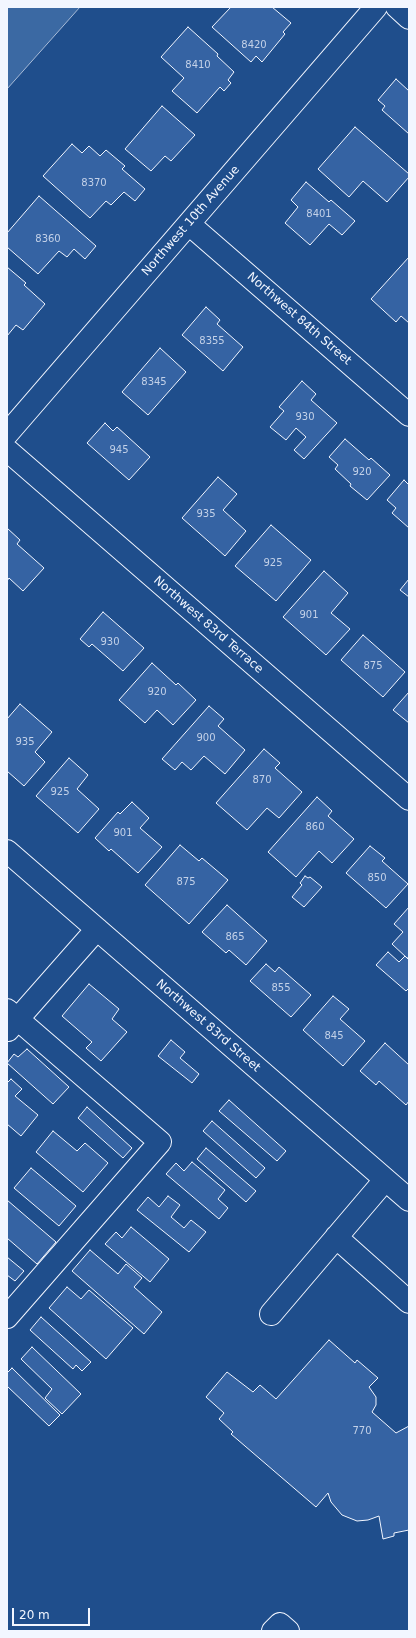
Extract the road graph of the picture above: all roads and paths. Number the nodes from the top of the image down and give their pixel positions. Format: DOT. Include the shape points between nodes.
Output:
graph roads {
  1 [pos="376,7"];
  2 [pos="396,7"];
  3 [pos="409,18"];
  4 [pos="188,224"];
  5 [pos="409,415"];
  6 [pos="7,434"];
  7 [pos="7,450"];
  8 [pos="409,799"];
  9 [pos="7,852"];
  10 [pos="97,930"];
  11 [pos="10,1020"];
  12 [pos="385,1180"];
  13 [pos="409,1200"];
  14 [pos="336,1237"];
  15 [pos="409,1302"];
  16 [pos="271,1314"];
  17 [pos="7,1317"];
  18 [pos="274,1631"];
  19 [pos="288,1631"];
  1 -- 4 [label="street, Northwest 10th Avenue"];
  2 -- 3 [label="street"];
  4 -- 5 [label="street, Northwest 84th Street"];
  4 -- 6 [label="street, Northwest 10th Avenue"];
  7 -- 8 [label="street, Northwest 83rd Terrace"];
  9 -- 10 [label="street, Northwest 83rd Street"];
  10 -- 11 [label="street"];
  10 -- 12 [label="street, Northwest 83rd Street"];
  11 -- 17 [label="street" via="160,1142"];
  12 -- 13 [label="street, Northwest 83rd Street"];
  12 -- 14 [label="street"];
  14 -- 15 [label="street"];
  14 -- 16 [label="street"];
  18 -- 19 [label="street" via="280,1624"];
}
